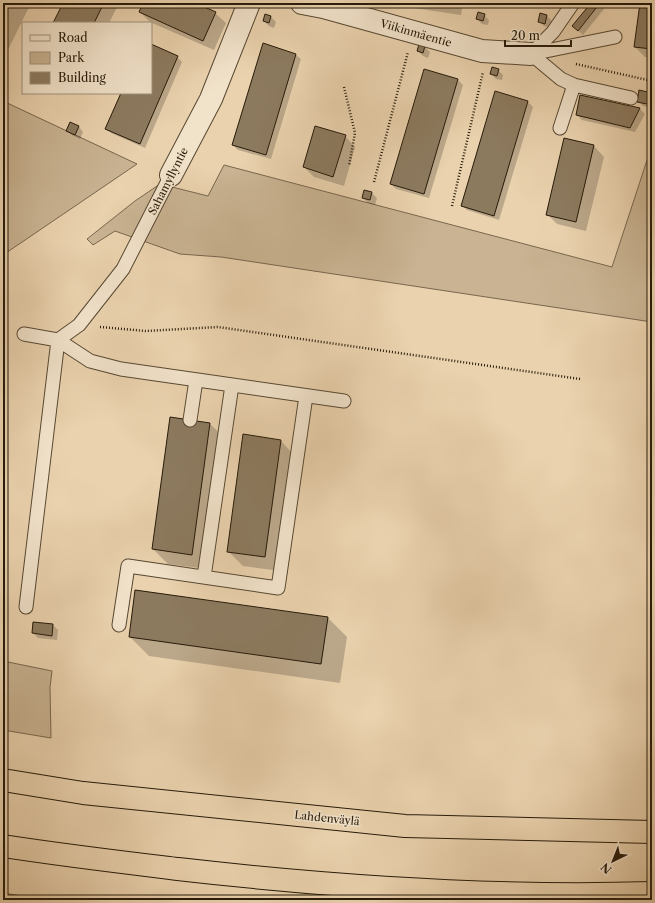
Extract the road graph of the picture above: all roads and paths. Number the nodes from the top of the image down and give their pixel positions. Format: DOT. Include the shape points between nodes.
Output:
graph roads {
  1 [pos="249,3"];
  2 [pos="302,3"];
  3 [pos="573,3"];
  4 [pos="413,32"];
  5 [pos="615,37"];
  6 [pos="490,52"];
  7 [pos="531,54"];
  8 [pos="569,62"];
  9 [pos="652,81"];
  10 [pos="574,85"];
  11 [pos="344,87"];
  12 [pos="631,98"];
  13 [pos="560,128"];
  14 [pos="349,166"];
  15 [pos="171,175"];
  16 [pos="374,182"];
  17 [pos="452,206"];
  18 [pos="79,325"];
  19 [pos="24,334"];
  20 [pos="58,340"];
  21 [pos="580,379"];
  22 [pos="196,380"];
  23 [pos="232,385"];
  24 [pos="306,396"];
  25 [pos="344,401"];
  26 [pos="190,420"];
  27 [pos="204,577"];
  28 [pos="26,608"];
  29 [pos="119,625"];
  30 [pos="3,780"];
  31 [pos="652,832"];
  32 [pos="3,846"];
  33 [pos="652,893"];
  1 -- 15 [label="street, Sahamyllyntie" via="211,99"];
  2 -- 4 [label="street, Viikinmäentie"];
  3 -- 7 [label="lane" via="553,32"];
  4 -- 6 [label="street, Viikinmäentie"];
  4 -- 16 [label="path"];
  5 -- 7 [label="lane"];
  6 -- 7 [label="street, Viikinmäentie"];
  6 -- 17 [label="path" via="483,72"];
  7 -- 10 [label="lane" via="561,79"];
  8 -- 9 [label="path"];
  10 -- 12 [label="lane"];
  10 -- 13 [label="lane"];
  11 -- 14 [label="path" via="355,133"];
  15 -- 18 [label="lane, Sahamyllyntie" via="122,269"];
  18 -- 20 [label="lane, Sahamyllyntie"];
  18 -- 21 [label="path" via="146,331 218,327"];
  19 -- 20 [label="lane"];
  20 -- 22 [label="lane" via="90,361 121,369"];
  20 -- 28 [label="lane"];
  22 -- 23 [label="lane"];
  22 -- 26 [label="lane"];
  23 -- 24 [label="lane"];
  23 -- 27 [label="lane"];
  24 -- 25 [label="lane"];
  24 -- 27 [label="lane" via="278,588"];
  27 -- 29 [label="lane" via="128,566"];
  30 -- 31 [label="highway, Lahdenväylä" via="83,793 405,826"];
  32 -- 33 [label="highway" via="69,857 282,881 412,890 588,895"];
}
